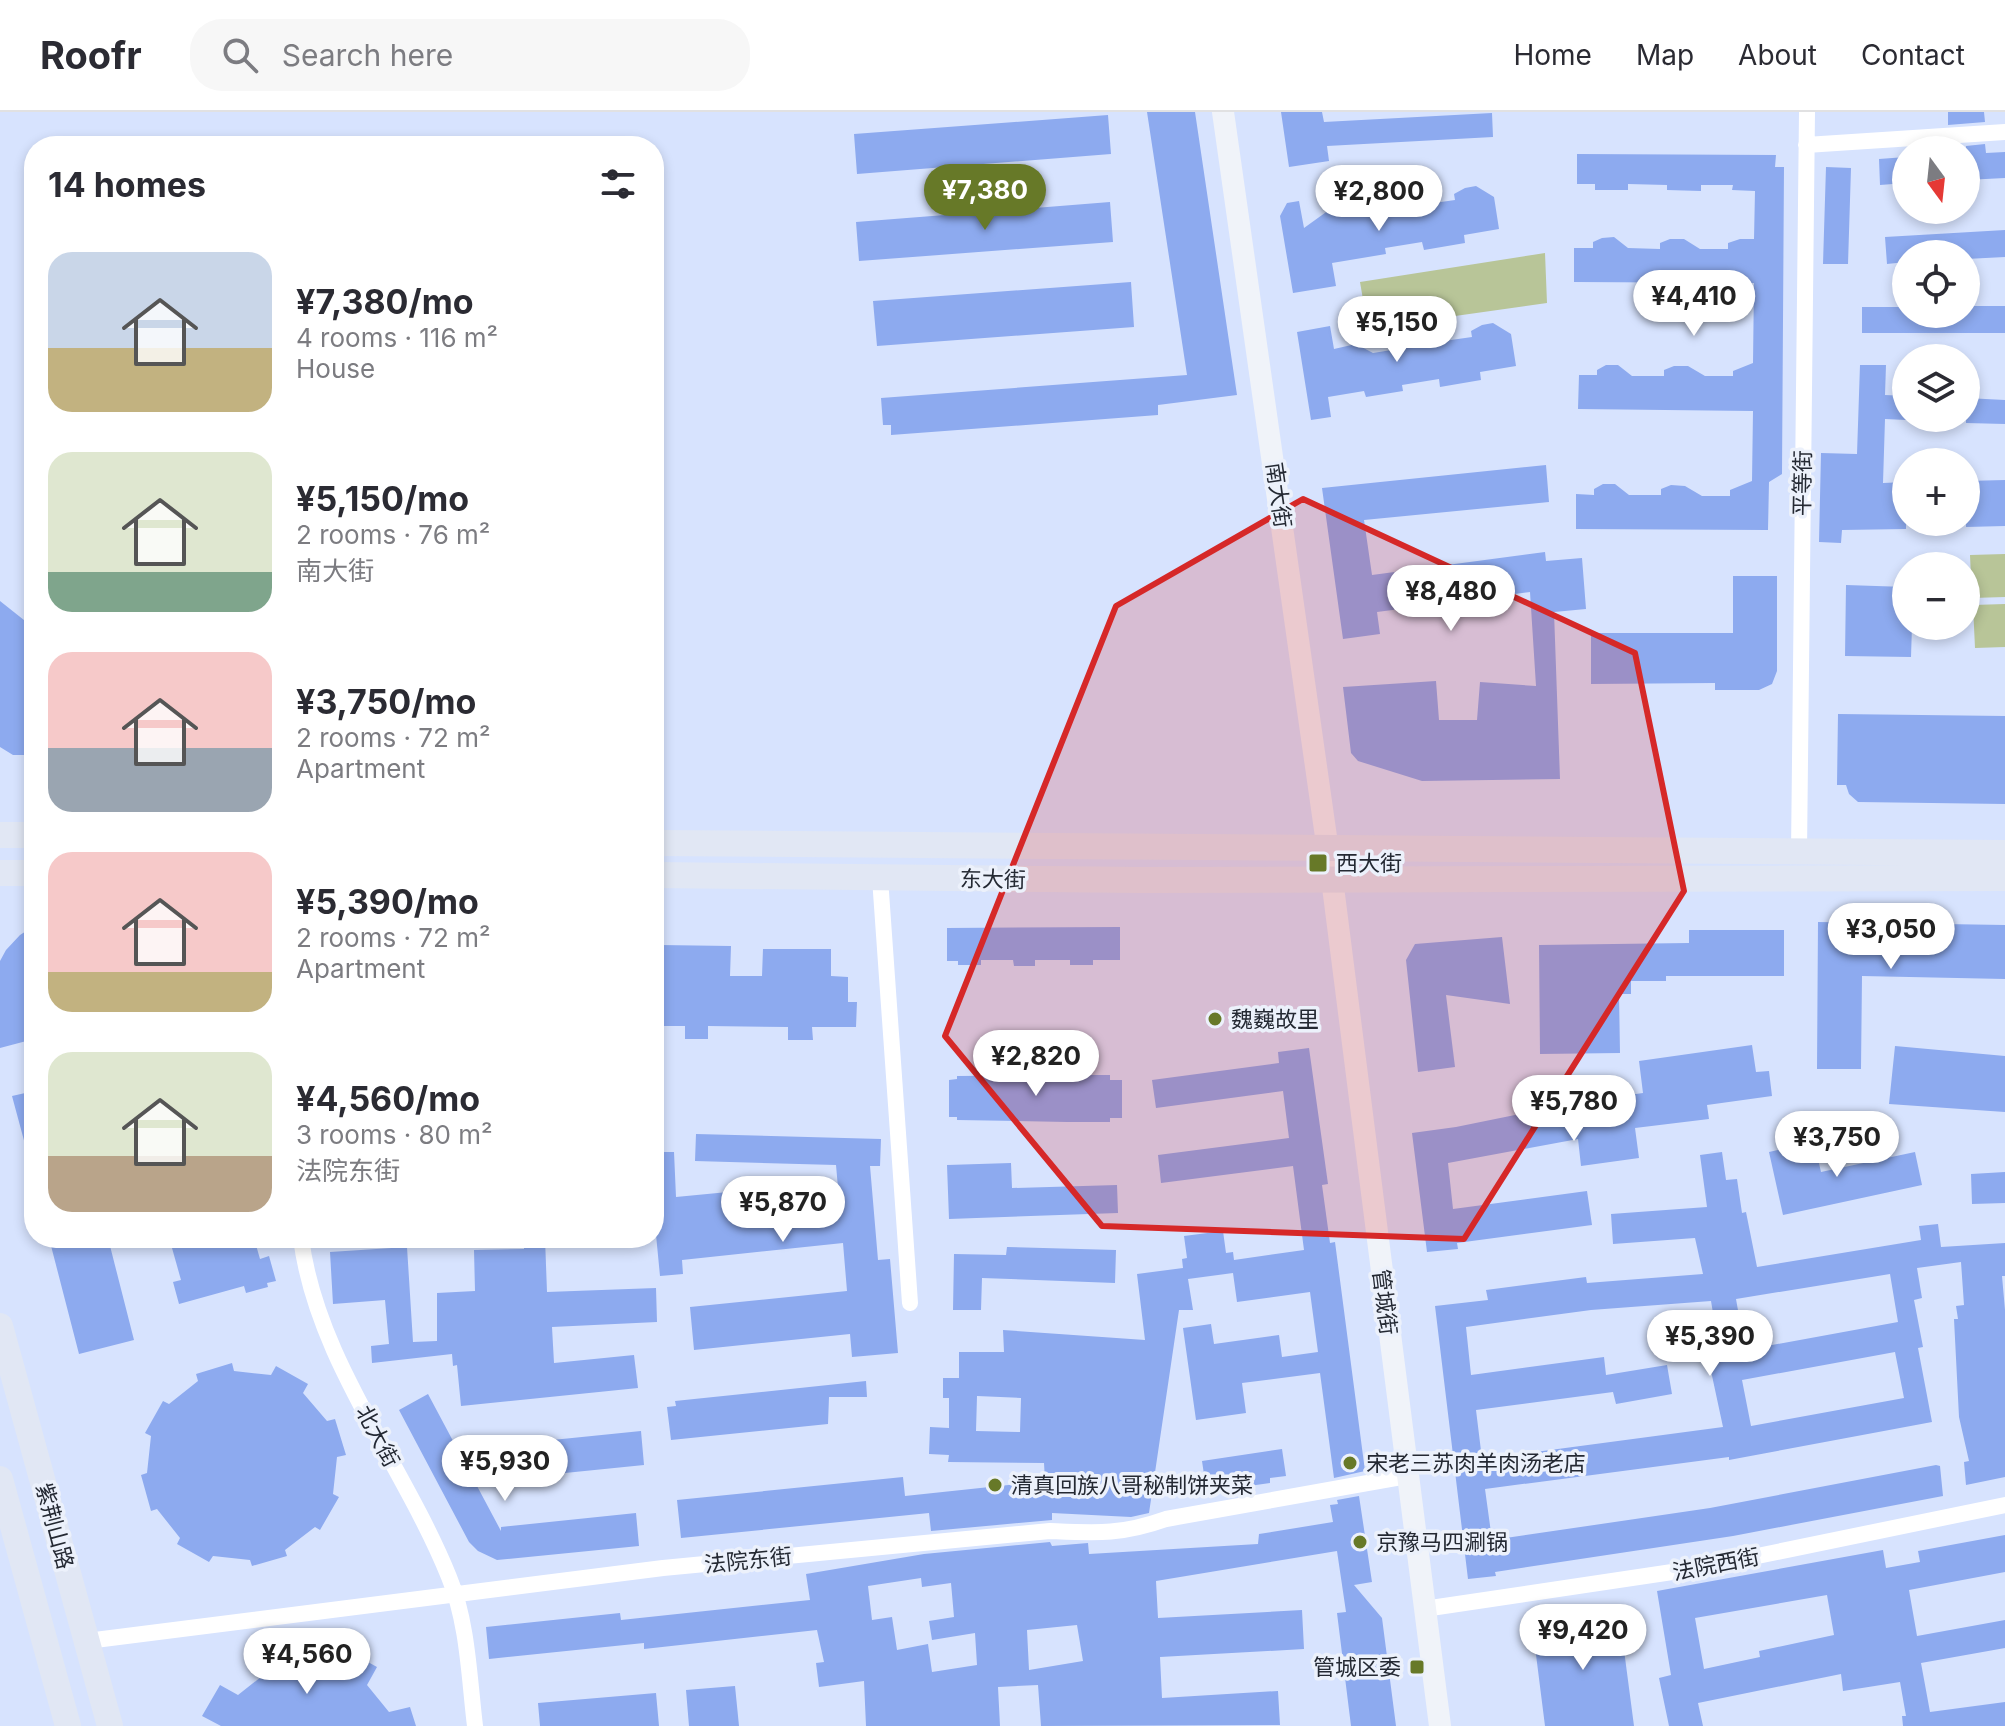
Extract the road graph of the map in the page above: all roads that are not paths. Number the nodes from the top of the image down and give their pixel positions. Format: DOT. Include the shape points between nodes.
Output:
graph roads {
  1 [pos="1223,112"];
  2 [pos="1807,112"];
  3 [pos="2005,132"];
  4 [pos="1806,145"];
  5 [pos="0,835"];
  6 [pos="24,835"];
  7 [pos="664,843"];
  8 [pos="1328,848"];
  9 [pos="1799,853"];
  10 [pos="2005,853"];
  11 [pos="0,873"];
  12 [pos="24,873"];
  13 [pos="664,875"];
  14 [pos="880,878"];
  15 [pos="2005,878"];
  16 [pos="1332,879"];
  17 [pos="303,1248"];
  18 [pos="910,1303"];
  19 [pos="0,1326"];
  20 [pos="1407,1476"];
  21 [pos="0,1479"];
  22 [pos="2005,1505"];
  23 [pos="454,1594"];
  24 [pos="1424,1609"];
  25 [pos="87,1641"];
  26 [pos="68,1726"];
  27 [pos="110,1726"];
  28 [pos="475,1726"];
  29 [pos="1440,1726"];
  1 -- 8 [label="street, 南大街"];
  2 -- 4 [label="street, 平等街"];
  3 -- 4 [label="street"];
  4 -- 9 [label="street, 平等街"];
  5 -- 6 [label="main road"];
  7 -- 8 [label="main road, 东大街"];
  8 -- 9 [label="main road"];
  8 -- 16 [label="street, 南大街"];
  9 -- 10 [label="main road"];
  11 -- 12 [label="main road"];
  13 -- 14 [label="main road, 东大街"];
  14 -- 16 [label="main road, 东大街"];
  14 -- 18 [label="street"];
  15 -- 16 [label="main road"];
  16 -- 20 [label="street, 管城街"];
  17 -- 23 [label="street, 北大街" via="339,1360 430,1534"];
  19 -- 25 [label="main road, 紫荆山路"];
  20 -- 23 [label="street, 法院东街" via="1104,1534 1034,1532"];
  20 -- 24 [label="street, 管城街"];
  21 -- 26 [label="main road, 紫荆山路"];
  22 -- 24 [label="street, 法院西街" via="1699,1568"];
  23 -- 25 [label="street, 法院东街"];
  23 -- 28 [label="street, 北大街" via="464,1628"];
  24 -- 29 [label="street, 管城街"];
  25 -- 27 [label="main road, 紫荆山路"];
}
